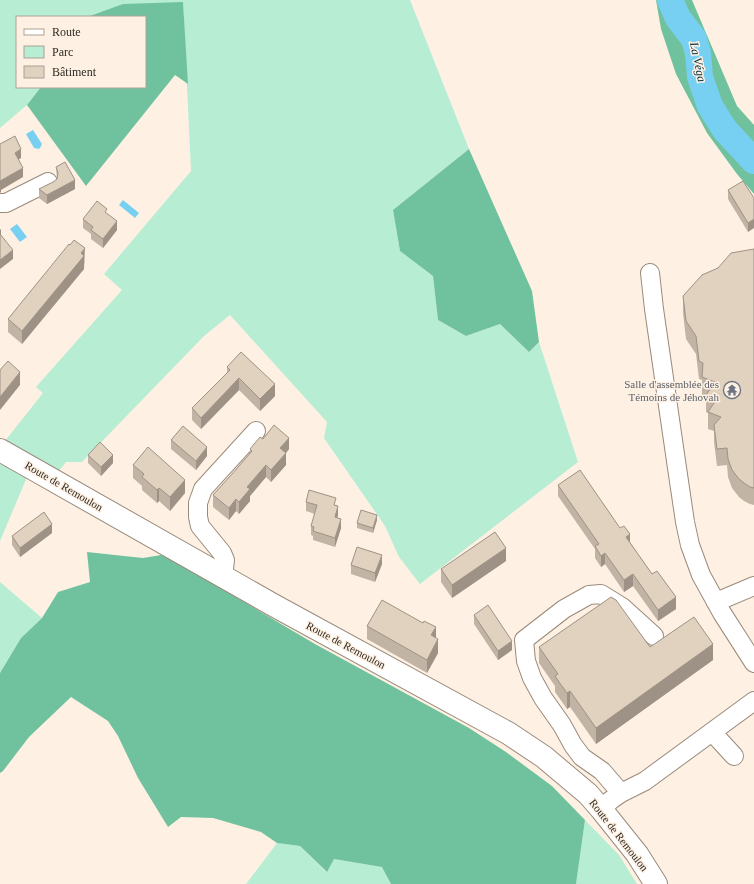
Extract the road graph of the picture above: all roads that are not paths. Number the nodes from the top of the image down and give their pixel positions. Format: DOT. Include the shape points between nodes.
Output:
graph roads {
  1 [pos="48,182"];
  2 [pos="0,203"];
  3 [pos="650,273"];
  4 [pos="256,431"];
  5 [pos="0,450"];
  6 [pos="223,577"];
  7 [pos="754,586"];
  8 [pos="716,602"];
  9 [pos="654,636"];
  10 [pos="754,663"];
  11 [pos="754,701"];
  12 [pos="712,732"];
  13 [pos="734,756"];
  14 [pos="621,793"];
  15 [pos="601,809"];
  16 [pos="656,884"];
  1 -- 2 [label="lane" via="6,203"];
  3 -- 8 [label="lane" via="685,522 701,575"];
  4 -- 6 [label="lane" via="203,489 198,504 200,526 225,560"];
  5 -- 6 [label="main road, Route de Remoulon"];
  6 -- 15 [label="main road, Route de Remoulon" via="508,733 544,757 588,794"];
  7 -- 8 [label="lane"];
  8 -- 10 [label="lane"];
  9 -- 14 [label="lane" via="622,606 601,594 589,595 564,609 524,640 526,661 543,698 582,757 602,771"];
  11 -- 12 [label="lane"];
  12 -- 13 [label="lane"];
  12 -- 14 [label="lane" via="645,781"];
  14 -- 15 [label="lane"];
  15 -- 16 [label="main road, Route de Remoulon" via="637,854"];
}
